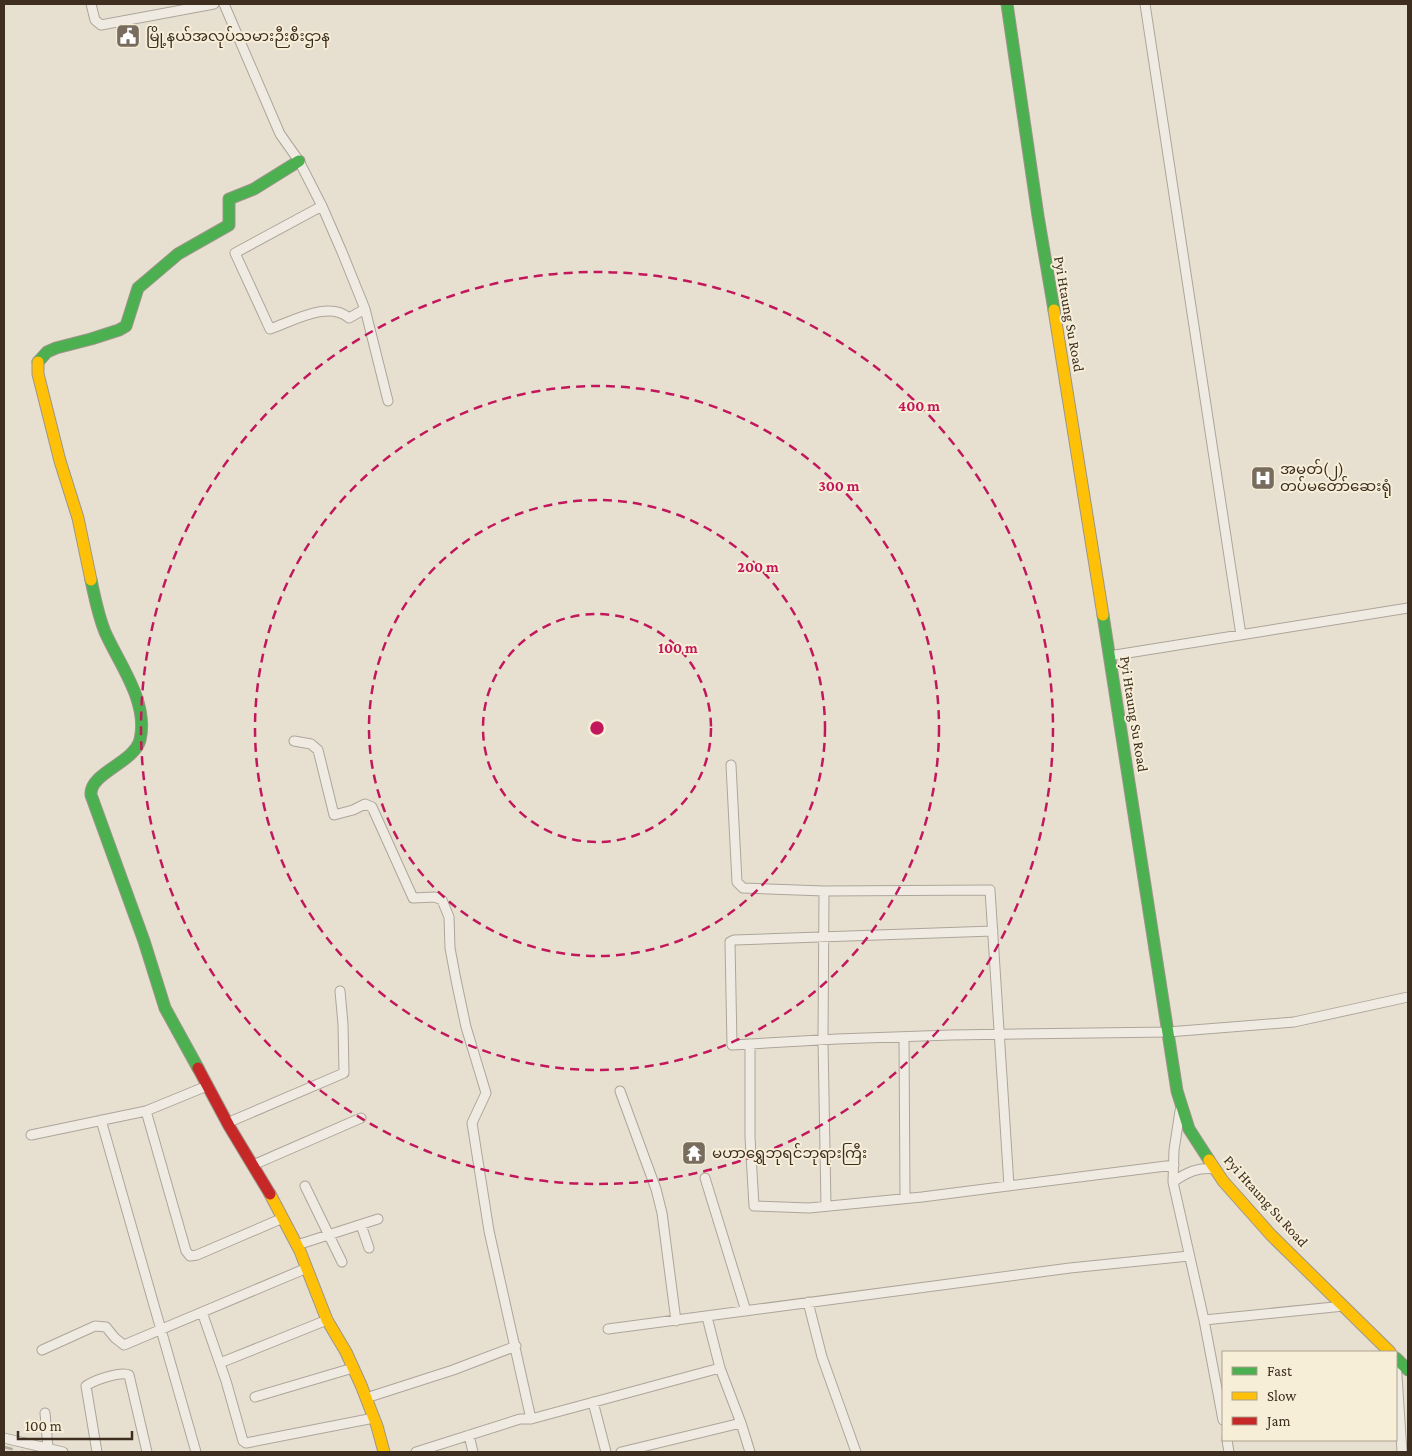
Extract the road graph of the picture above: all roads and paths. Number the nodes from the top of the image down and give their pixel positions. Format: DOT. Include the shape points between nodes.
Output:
graph roads {
  1 [pos="91,4"];
  2 [pos="214,4"];
  3 [pos="224,4"];
  4 [pos="1008,4"];
  5 [pos="1145,4"];
  6 [pos="299,161"];
  7 [pos="322,206"];
  8 [pos="365,309"];
  9 [pos="388,401"];
  10 [pos="1408,608"];
  11 [pos="1241,635"];
  12 [pos="1110,656"];
  13 [pos="294,741"];
  14 [pos="731,765"];
  15 [pos="824,891"];
  16 [pos="994,931"];
  17 [pos="824,937"];
  18 [pos="340,992"];
  19 [pos="1408,997"];
  20 [pos="1168,1032"];
  21 [pos="1000,1035"];
  22 [pos="904,1037"];
  23 [pos="823,1040"];
  24 [pos="750,1044"];
  25 [pos="208,1086"];
  26 [pos="620,1091"];
  27 [pos="1181,1104"];
  28 [pos="146,1111"];
  29 [pos="361,1118"];
  30 [pos="101,1120"];
  31 [pos="227,1123"];
  32 [pos="31,1135"];
  33 [pos="253,1164"];
  34 [pos="1174,1165"];
  35 [pos="1216,1169"];
  36 [pos="705,1178"];
  37 [pos="1173,1182"];
  38 [pos="305,1186"];
  39 [pos="1009,1186"];
  40 [pos="905,1198"];
  41 [pos="826,1206"];
  42 [pos="283,1218"];
  43 [pos="378,1219"];
  44 [pos="361,1224"];
  45 [pos="330,1235"];
  46 [pos="297,1245"];
  47 [pos="368,1248"];
  48 [pos="1189,1256"];
  49 [pos="342,1262"];
  50 [pos="307,1268"];
  51 [pos="808,1302"];
  52 [pos="1344,1306"];
  53 [pos="202,1312"];
  54 [pos="746,1312"];
  55 [pos="707,1317"];
  56 [pos="327,1320"];
  57 [pos="1204,1320"];
  58 [pos="676,1321"];
  59 [pos="162,1329"];
  60 [pos="608,1330"];
  61 [pos="516,1346"];
  62 [pos="42,1350"];
  63 [pos="1389,1351"];
  64 [pos="1397,1360"];
  65 [pos="220,1363"];
  66 [pos="353,1368"];
  67 [pos="720,1368"];
  68 [pos="1408,1370"];
  69 [pos="1397,1374"];
  70 [pos="254,1397"];
  71 [pos="366,1398"];
  72 [pos="592,1402"];
  73 [pos="46,1413"];
  74 [pos="1222,1415"];
  75 [pos="374,1418"];
  76 [pos="531,1420"];
  77 [pos="741,1423"];
  78 [pos="469,1435"];
  79 [pos="4,1438"];
  80 [pos="48,1448"];
  81 [pos="63,1452"];
  82 [pos="96,1452"];
  83 [pos="147,1452"];
  84 [pos="196,1452"];
  85 [pos="384,1452"];
  86 [pos="416,1452"];
  87 [pos="473,1452"];
  88 [pos="606,1452"];
  89 [pos="621,1452"];
  90 [pos="750,1452"];
  91 [pos="856,1452"];
  92 [pos="1402,1452"];
  1 -- 2 [label="street" via="95,20 101,25"];
  3 -- 6 [label="street" via="280,134"];
  4 -- 12 [label="main road, Pyi Htaung Su Road" via="1038,216"];
  5 -- 11 [label="street"];
  6 -- 7 [label="street"];
  6 -- 25 [label="main road" via="254,189 229,199 229,225 184,249 138,288 126,326 56,348 38,362 39,379 78,518 99,617 140,707 140,741 135,751 95,781 91,790 165,1008"];
  7 -- 8 [label="street"];
  7 -- 8 [label="street" via="235,252 270,329 326,310 342,312 349,318"];
  8 -- 9 [label="street"];
  10 -- 11 [label="street"];
  11 -- 12 [label="street"];
  12 -- 20 [label="main road, Pyi Htaung Su Road"];
  13 -- 61 [label="street" via="311,744 318,750 334,815 365,804 372,807 413,898 435,897 442,900 449,917 456,980 486,1093 472,1123 489,1231"];
  14 -- 15 [label="street" via="737,882 743,888"];
  15 -- 16 [label="street" via="990,890"];
  15 -- 17 [label="street"];
  16 -- 17 [label="street"];
  16 -- 21 [label="street"];
  17 -- 23 [label="street"];
  17 -- 24 [label="street" via="730,942 732,1045"];
  18 -- 31 [label="street" via="344,1073"];
  19 -- 20 [label="street" via="1294,1022"];
  20 -- 21 [label="street"];
  20 -- 27 [label="main road, Pyi Htaung Su Road"];
  21 -- 22 [label="street"];
  21 -- 39 [label="street"];
  22 -- 23 [label="street"];
  22 -- 40 [label="street"];
  23 -- 24 [label="street"];
  23 -- 41 [label="street"];
  24 -- 41 [label="street" via="754,1206"];
  25 -- 28 [label="street"];
  25 -- 31 [label="main road"];
  26 -- 58 [label="street" via="662,1213"];
  27 -- 34 [label="street"];
  27 -- 35 [label="main road, Pyi Htaung Su Road" via="1189,1129"];
  28 -- 30 [label="street"];
  28 -- 42 [label="street" via="190,1256"];
  29 -- 33 [label="street"];
  30 -- 32 [label="street"];
  30 -- 59 [label="street"];
  31 -- 33 [label="main road"];
  33 -- 42 [label="main road"];
  34 -- 37 [label="street"];
  34 -- 39 [label="street"];
  35 -- 37 [label="street" via="1196,1169"];
  35 -- 52 [label="main road, Pyi Htaung Su Road" via="1271,1235"];
  36 -- 54 [label="street"];
  37 -- 48 [label="street"];
  38 -- 45 [label="street"];
  39 -- 40 [label="street"];
  40 -- 41 [label="street"];
  42 -- 46 [label="main road"];
  43 -- 44 [label="street"];
  44 -- 45 [label="street"];
  44 -- 47 [label="street"];
  45 -- 46 [label="street"];
  45 -- 49 [label="street"];
  46 -- 50 [label="main road"];
  48 -- 51 [label="street"];
  48 -- 57 [label="street"];
  50 -- 53 [label="street"];
  50 -- 56 [label="main road"];
  51 -- 54 [label="street"];
  51 -- 91 [label="street" via="822,1357"];
  52 -- 57 [label="street"];
  52 -- 63 [label="main road, Pyi Htaung Su Road"];
  53 -- 59 [label="street"];
  53 -- 65 [label="street"];
  54 -- 55 [label="street"];
  55 -- 58 [label="street"];
  55 -- 67 [label="street"];
  56 -- 65 [label="street"];
  56 -- 66 [label="main road"];
  57 -- 74 [label="street"];
  58 -- 60 [label="street"];
  59 -- 62 [label="street" via="124,1345 106,1327 95,1326"];
  59 -- 84 [label="street"];
  61 -- 71 [label="street"];
  61 -- 76 [label="street"];
  64 -- 68 [label="main road"];
  65 -- 75 [label="street" via="246,1443"];
  66 -- 70 [label="street"];
  66 -- 71 [label="main road"];
  67 -- 72 [label="street"];
  67 -- 77 [label="street"];
  69 -- 92 [label="street"];
  71 -- 75 [label="main road"];
  72 -- 76 [label="street"];
  72 -- 88 [label="street"];
  73 -- 80 [label="street"];
  75 -- 85 [label="main road"];
  76 -- 78 [label="street" via="520,1419"];
  77 -- 89 [label="street"];
  77 -- 90 [label="street"];
  78 -- 86 [label="street"];
  78 -- 87 [label="street"];
  79 -- 80 [label="street"];
  80 -- 81 [label="street"];
  82 -- 83 [label="street" via="86,1386 122,1373 129,1375"];
}
